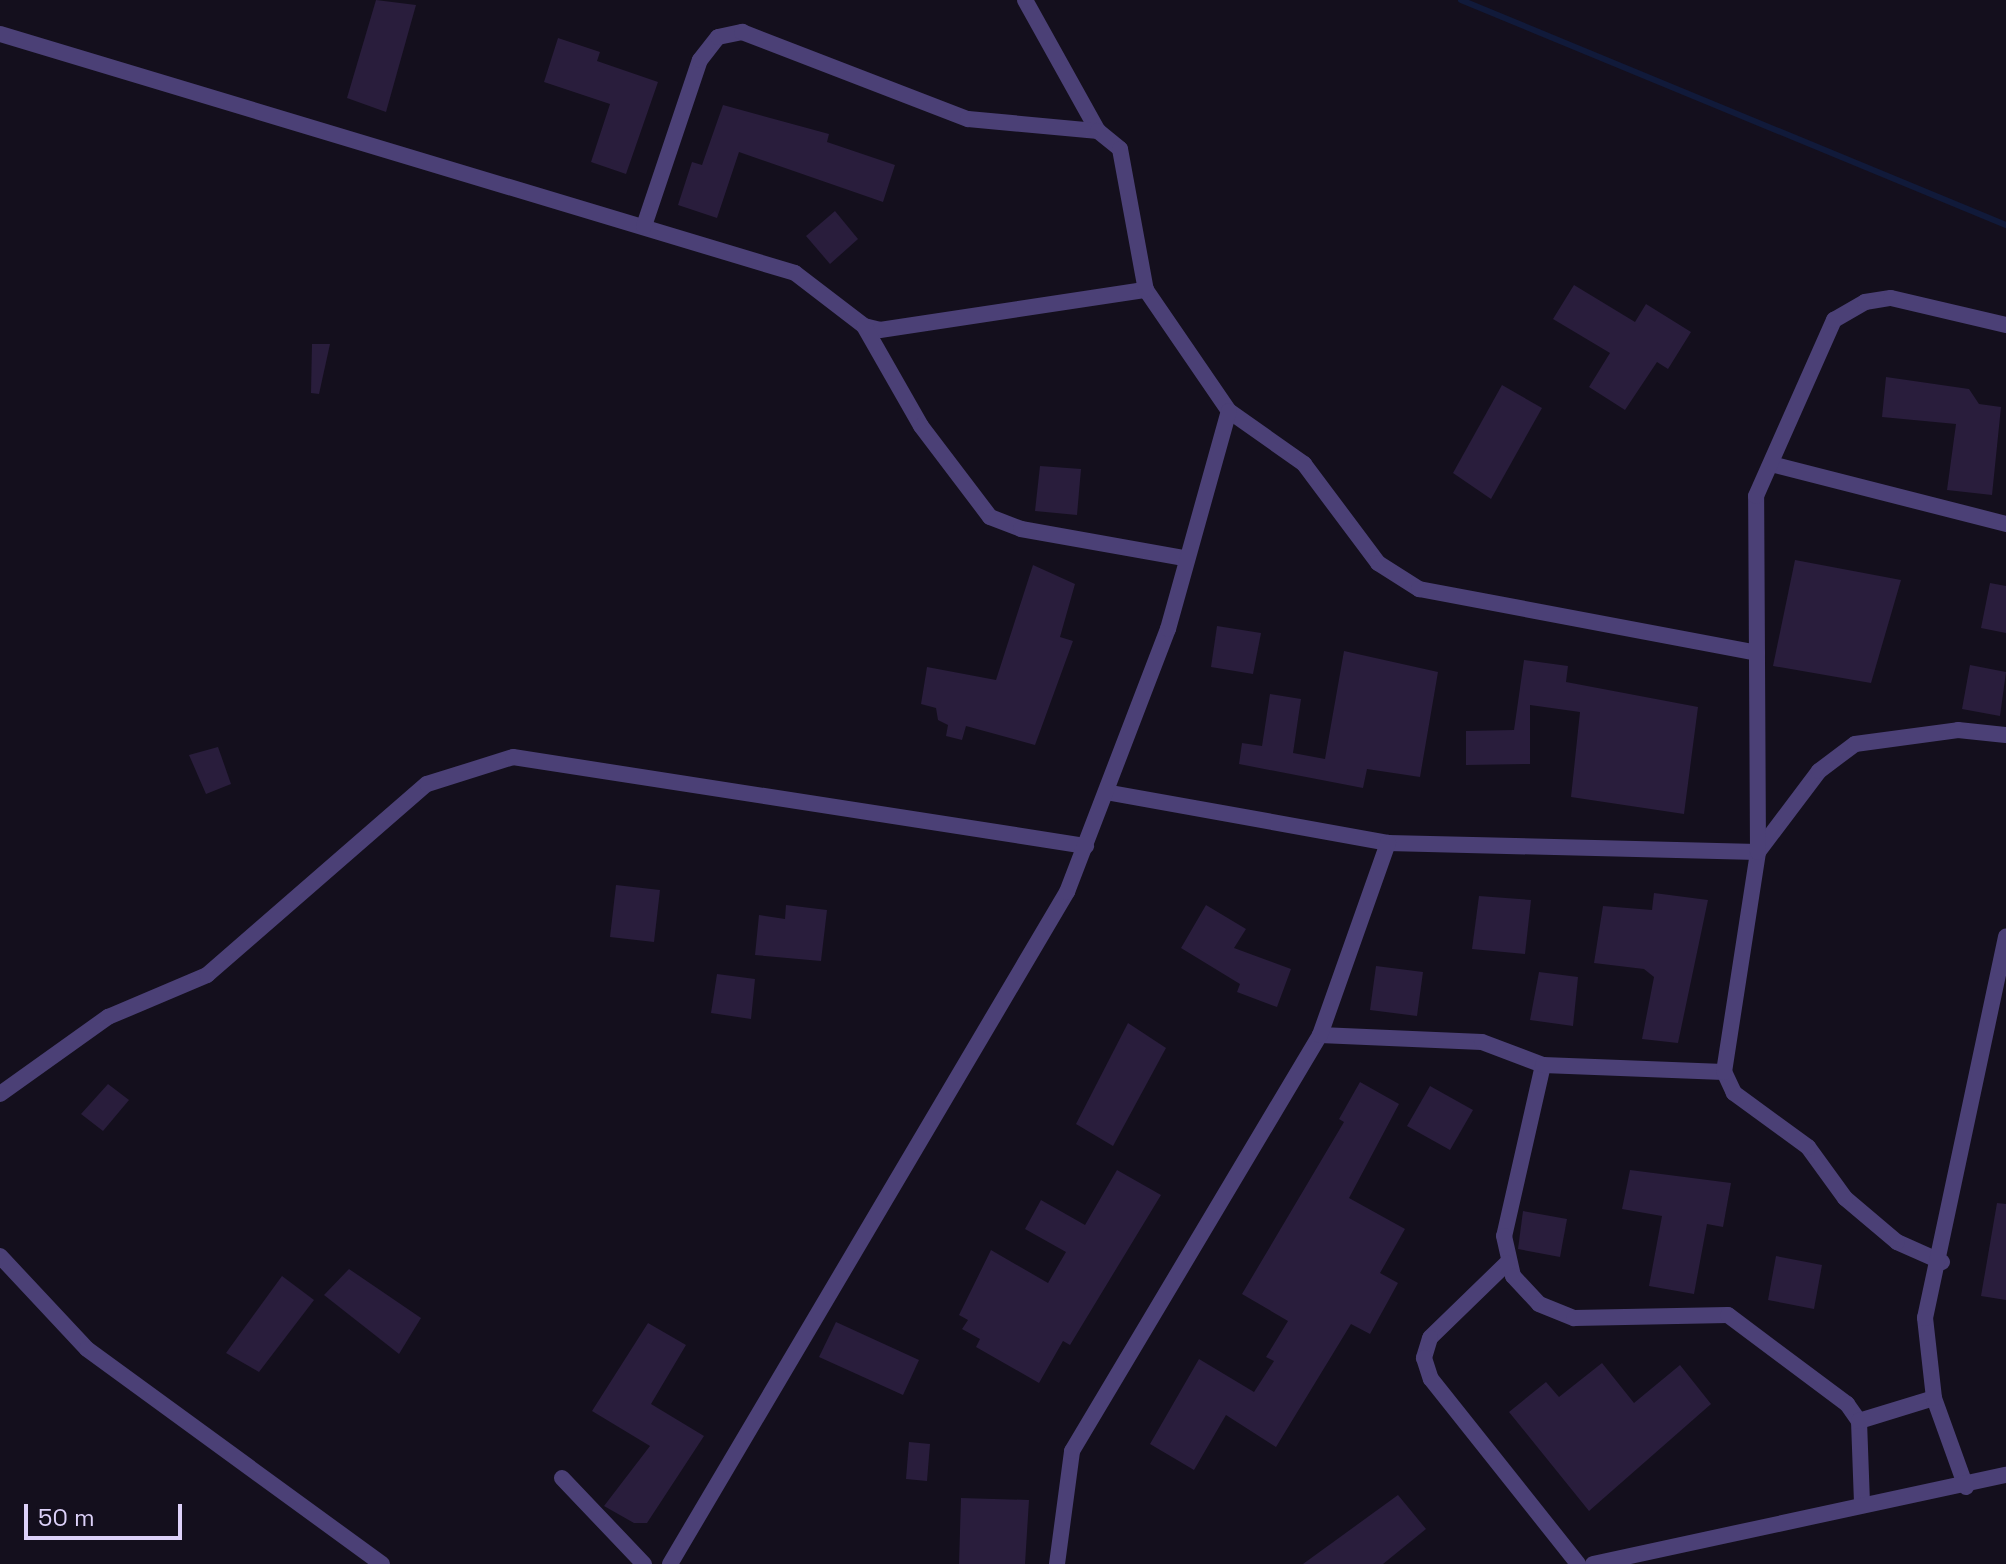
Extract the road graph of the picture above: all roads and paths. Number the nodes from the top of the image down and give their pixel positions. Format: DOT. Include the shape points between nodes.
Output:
graph roads {
  1 [pos="1025,0"];
  2 [pos="0,34"];
  3 [pos="1098,131"];
  4 [pos="644,226"];
  5 [pos="1146,290"];
  6 [pos="2006,325"];
  7 [pos="864,326"];
  8 [pos="1229,411"];
  9 [pos="1771,464"];
  10 [pos="2006,524"];
  11 [pos="1184,558"];
  12 [pos="1757,653"];
  13 [pos="2006,735"];
  14 [pos="1111,793"];
  15 [pos="1388,843"];
  16 [pos="1086,846"];
  17 [pos="1758,852"];
  18 [pos="2006,937"];
  19 [pos="1320,1035"];
  20 [pos="1543,1065"];
  21 [pos="1724,1072"];
  22 [pos="0,1094"];
  23 [pos="0,1256"];
  24 [pos="1942,1262"];
  25 [pos="1507,1263"];
  26 [pos="1934,1398"];
  27 [pos="1859,1421"];
  28 [pos="2006,1475"];
  29 [pos="562,1478"];
  30 [pos="1966,1487"];
  31 [pos="1862,1504"];
  32 [pos="382,1564"];
  33 [pos="644,1564"];
  34 [pos="670,1564"];
  35 [pos="1057,1564"];
  36 [pos="1578,1564"];
  37 [pos="1593,1564"];
  1 -- 3 [label="street"];
  2 -- 4 [label="street"];
  3 -- 4 [label="street" via="968,119 742,32 718,37 700,60"];
  3 -- 5 [label="street" via="1120,149"];
  4 -- 7 [label="street" via="795,273"];
  5 -- 7 [label="street"];
  5 -- 8 [label="street"];
  6 -- 9 [label="street" via="1891,298 1834,320"];
  7 -- 11 [label="street" via="963,490 990,517 1021,529"];
  8 -- 11 [label="street"];
  8 -- 12 [label="street" via="1304,464 1378,563 1419,589"];
  9 -- 10 [label="street"];
  9 -- 12 [label="street" via="1756,496"];
  11 -- 14 [label="street" via="1168,629"];
  12 -- 17 [label="street"];
  13 -- 17 [label="street" via="1958,730 1855,744 1819,771"];
  14 -- 15 [label="street"];
  14 -- 16 [label="street"];
  15 -- 17 [label="street"];
  15 -- 19 [label="street"];
  16 -- 22 [label="street" via="513,757 427,784 207,975 108,1017"];
  16 -- 34 [label="street" via="1067,892"];
  17 -- 21 [label="street"];
  18 -- 24 [label="street"];
  19 -- 20 [label="street" via="1482,1042"];
  19 -- 35 [label="street" via="1072,1451"];
  20 -- 21 [label="street"];
  20 -- 25 [label="street" via="1504,1236"];
  21 -- 24 [label="street" via="1734,1093 1808,1147 1845,1198 1897,1242"];
  23 -- 32 [label="street" via="87,1349"];
  24 -- 26 [label="street" via="1925,1318"];
  25 -- 27 [label="street" via="1539,1304 1574,1318 1728,1315 1789,1356"];
  25 -- 36 [label="street" via="1430,1338 1424,1358 1431,1379"];
  26 -- 27 [label="street"];
  26 -- 30 [label="street"];
  27 -- 31 [label="street"];
  28 -- 30 [label="street"];
  29 -- 33 [label="street"];
  30 -- 31 [label="street"];
  31 -- 37 [label="street"];
}
